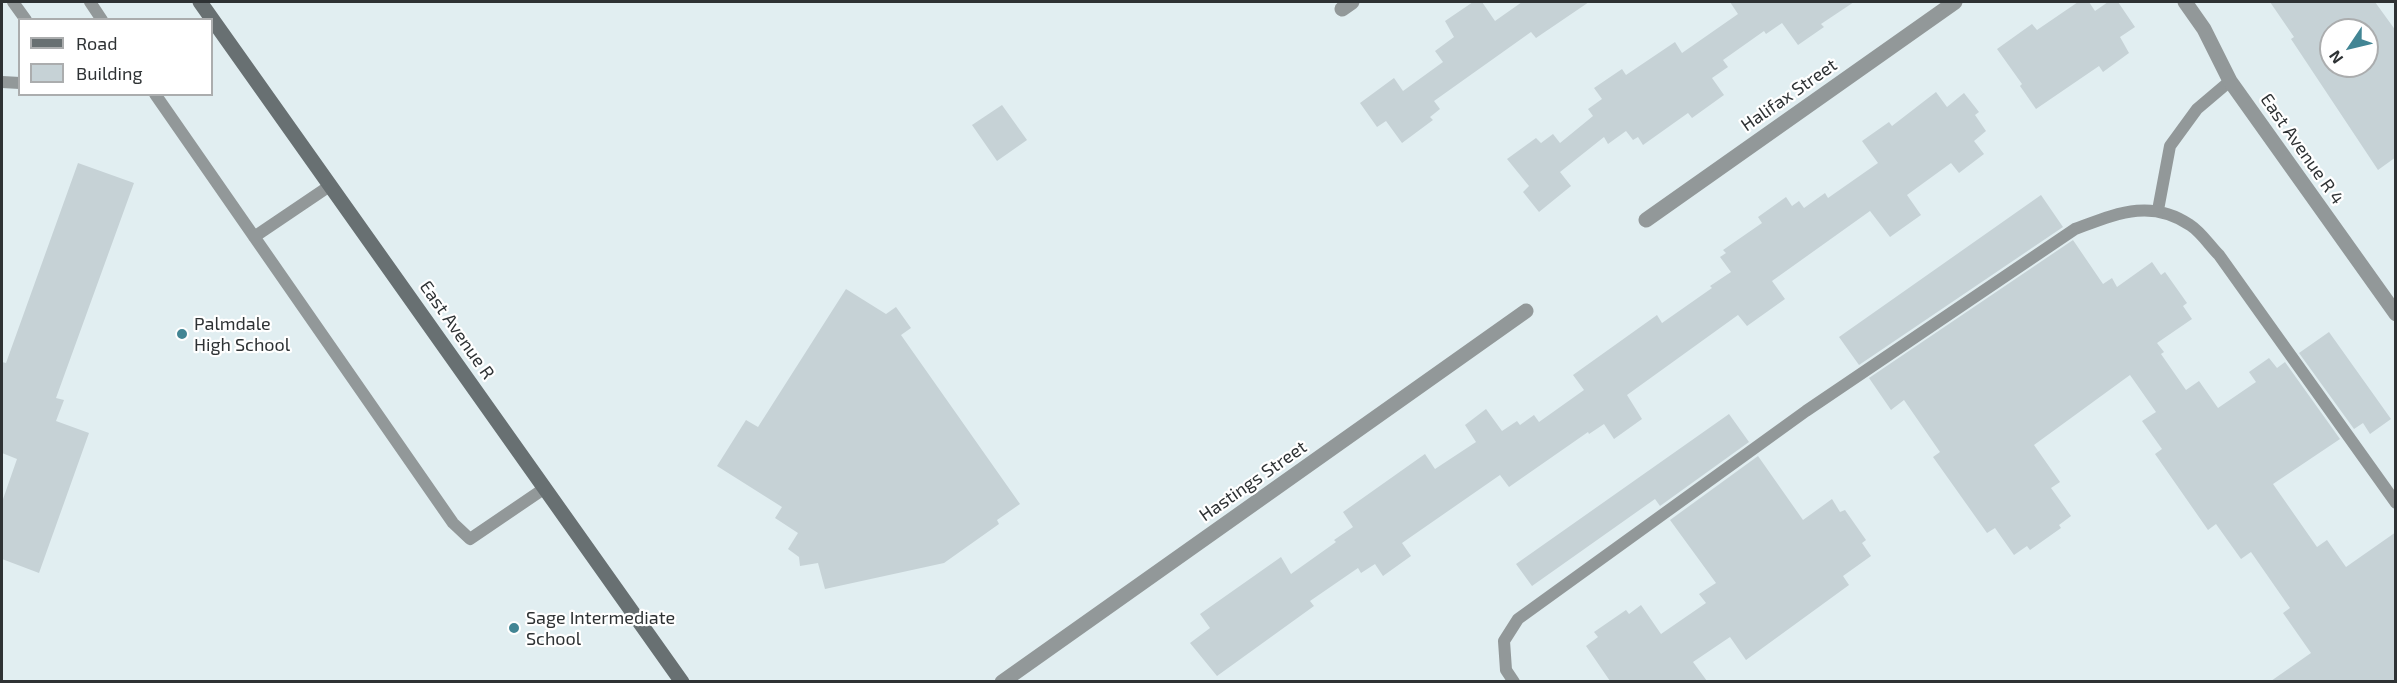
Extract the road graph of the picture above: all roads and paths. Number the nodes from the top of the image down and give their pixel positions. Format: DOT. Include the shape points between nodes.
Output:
graph roads {
  1 [pos="13,2"];
  2 [pos="90,2"];
  3 [pos="200,2"];
  4 [pos="1955,2"];
  5 [pos="2185,2"];
  6 [pos="25,18"];
  7 [pos="101,18"];
  8 [pos="211,18"];
  9 [pos="213,20"];
  10 [pos="2230,81"];
  11 [pos="2,82"];
  12 [pos="18,83"];
  13 [pos="155,96"];
  14 [pos="331,185"];
  15 [pos="2158,210"];
  16 [pos="1646,220"];
  17 [pos="254,237"];
  18 [pos="1526,312"];
  19 [pos="2396,314"];
  20 [pos="545,488"];
  21 [pos="2396,503"];
  22 [pos="682,681"];
  23 [pos="1002,681"];
  24 [pos="1514,681"];
  1 -- 6 [label="lane"];
  2 -- 7 [label="lane"];
  3 -- 8 [label="main road, East Avenue R"];
  4 -- 16 [label="street, Halifax Street"];
  5 -- 10 [label="street, East Avenue R 4" via="2204,29"];
  9 -- 14 [label="main road, East Avenue R"];
  10 -- 15 [label="lane" via="2197,109 2170,146"];
  10 -- 19 [label="street, East Avenue R 4"];
  11 -- 12 [label="lane"];
  13 -- 17 [label="lane"];
  14 -- 17 [label="lane"];
  14 -- 20 [label="main road, East Avenue R"];
  15 -- 21 [label="lane" via="2191,225 2219,255"];
  15 -- 24 [label="lane" via="2123,212 2075,229 1806,411 1518,619 1504,641 1506,670"];
  17 -- 20 [label="lane" via="453,523 470,539"];
  18 -- 23 [label="street, Hastings Street"];
  20 -- 22 [label="main road, East Avenue R"];
}
